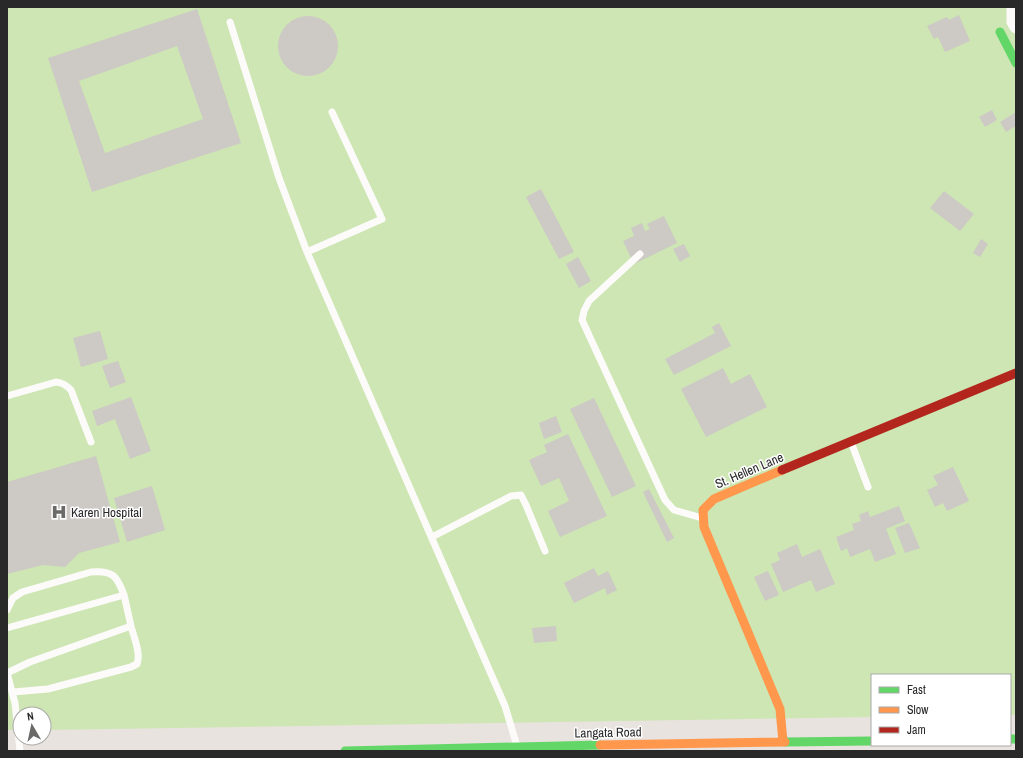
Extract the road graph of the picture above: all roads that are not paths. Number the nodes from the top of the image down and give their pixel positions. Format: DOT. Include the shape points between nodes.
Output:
graph roads {
  1 [pos="1013,7"];
  2 [pos="230,22"];
  3 [pos="1016,27"];
  4 [pos="1000,32"];
  5 [pos="1016,63"];
  6 [pos="332,112"];
  7 [pos="307,252"];
  8 [pos="640,254"];
  9 [pos="1016,373"];
  10 [pos="7,396"];
  11 [pos="91,442"];
  12 [pos="851,442"];
  13 [pos="868,487"];
  14 [pos="703,518"];
  15 [pos="432,537"];
  16 [pos="545,551"];
  17 [pos="124,595"];
  18 [pos="7,610"];
  19 [pos="131,626"];
  20 [pos="7,628"];
  21 [pos="7,673"];
  22 [pos="13,692"];
  23 [pos="871,741"];
  24 [pos="783,742"];
  25 [pos="518,746"];
  26 [pos="20,751"];
  27 [pos="345,751"];
  1 -- 3 [label="street"];
  2 -- 7 [label="lane" via="279,178"];
  4 -- 5 [label="street"];
  6 -- 7 [label="lane" via="382,219"];
  7 -- 15 [label="lane"];
  8 -- 14 [label="lane" via="589,301 582,320 665,500 674,510"];
  9 -- 12 [label="street, St. Hellen Lane"];
  10 -- 11 [label="lane" via="62,382 71,390"];
  12 -- 13 [label="lane"];
  12 -- 14 [label="street, St. Hellen Lane" via="714,499 703,510"];
  14 -- 24 [label="street" via="704,527 780,710"];
  15 -- 16 [label="lane" via="511,496 521,495"];
  15 -- 25 [label="lane" via="505,706"];
  17 -- 18 [label="lane" via="113,575 100,571 91,572 22,592 13,598"];
  17 -- 19 [label="lane"];
  17 -- 20 [label="lane"];
  19 -- 21 [label="lane" via="30,662"];
  19 -- 22 [label="lane" via="138,652 137,664 48,688"];
  21 -- 22 [label="lane"];
  22 -- 26 [label="lane"];
  23 -- 24 [label="street, Langata Road"];
  24 -- 25 [label="street, Langata Road"];
  25 -- 27 [label="street, Langata Road"];
}
